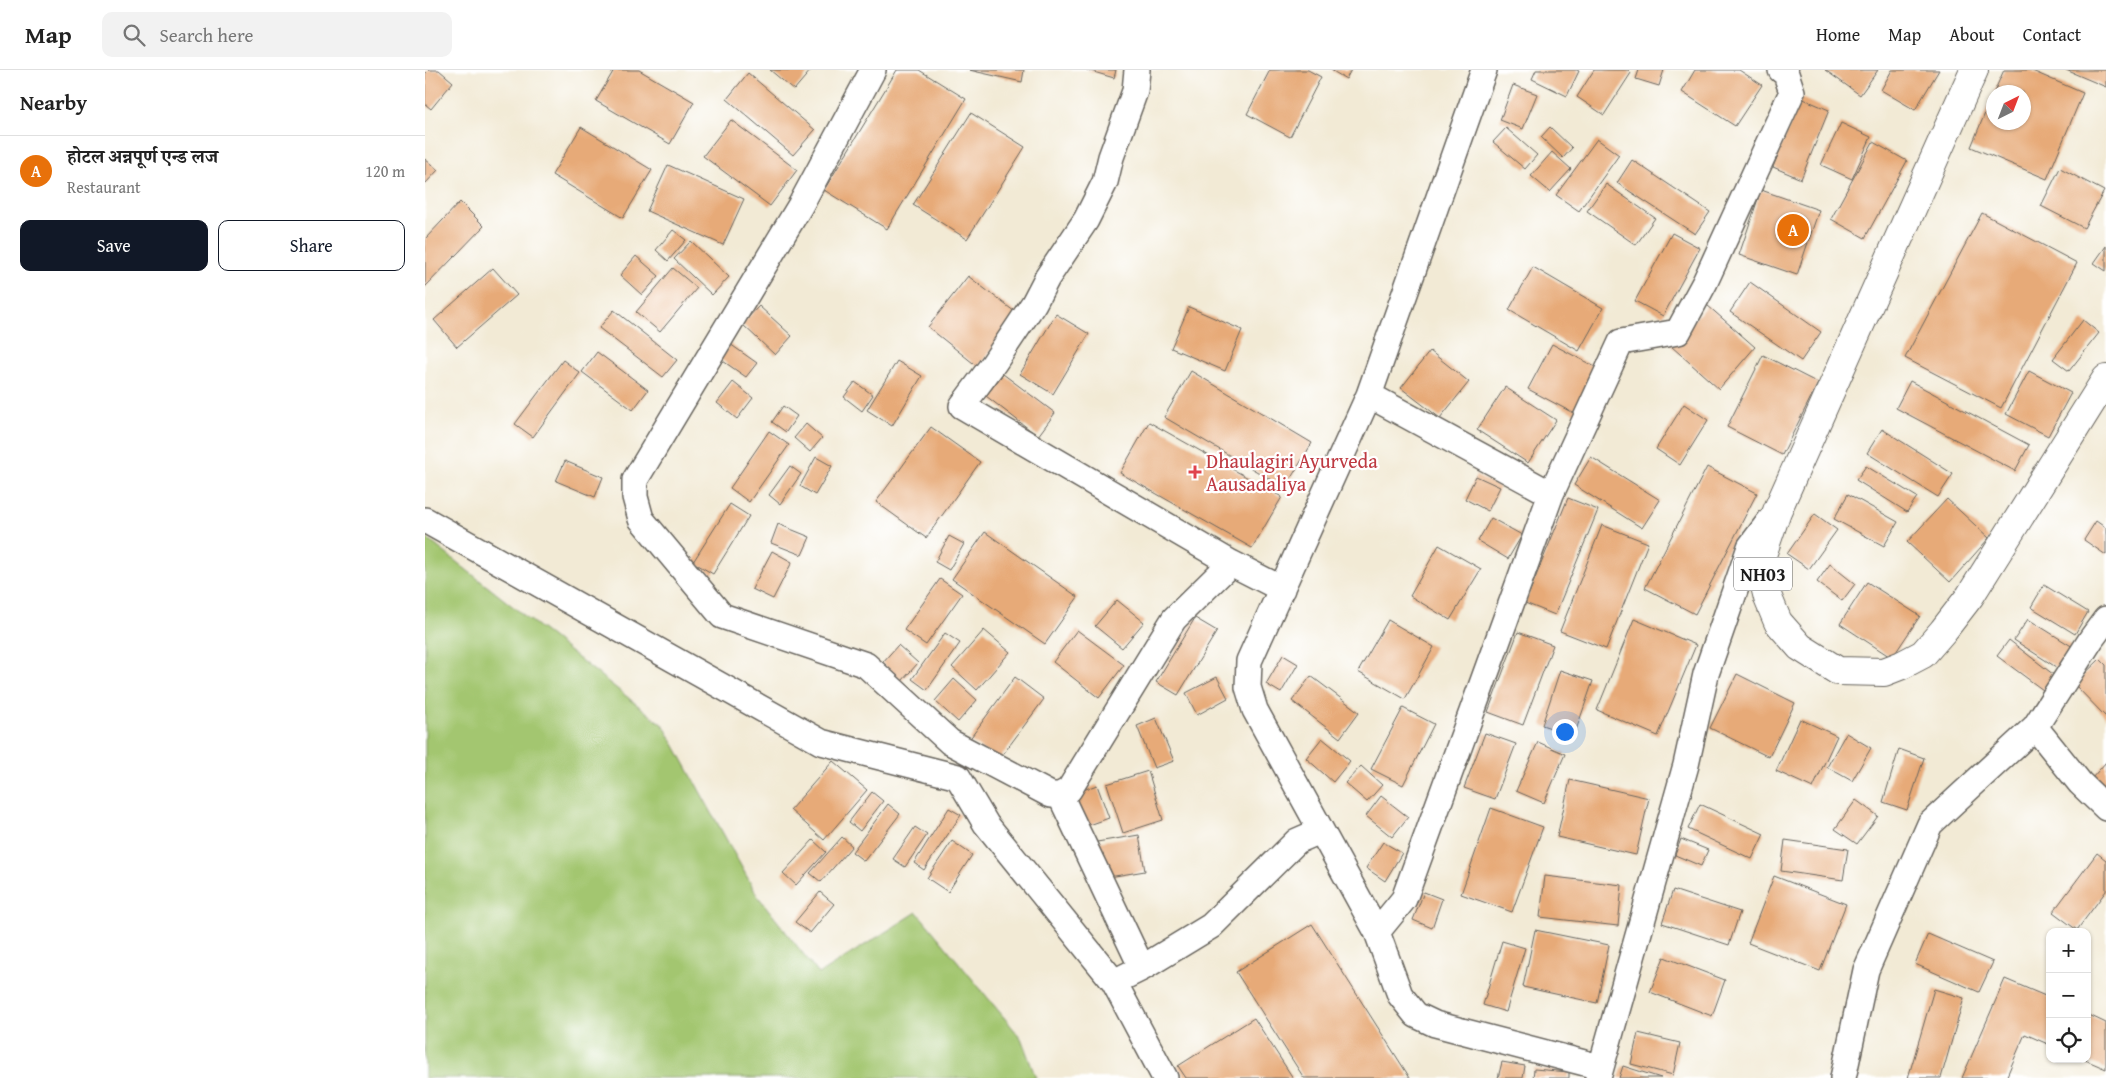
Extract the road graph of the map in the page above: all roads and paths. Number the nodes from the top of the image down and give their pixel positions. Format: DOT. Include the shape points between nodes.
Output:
graph roads {
  1 [pos="873,70"];
  2 [pos="1137,70"];
  3 [pos="1484,70"];
  4 [pos="1781,70"];
  5 [pos="1973,70"];
  6 [pos="2106,379"];
  7 [pos="1369,395"];
  8 [pos="1551,494"];
  9 [pos="1777,511"];
  10 [pos="425,520"];
  11 [pos="1231,563"];
  12 [pos="1282,589"];
  13 [pos="2106,619"];
  14 [pos="2035,727"];
  15 [pos="1060,795"];
  16 [pos="2106,808"];
  17 [pos="1320,831"];
  18 [pos="1377,932"];
  19 [pos="1142,968"];
  20 [pos="1114,982"];
  21 [pos="1599,1073"];
  22 [pos="1165,1078"];
  23 [pos="1843,1078"];
  1 -- 15 [label="street" via="800,206 635,480 635,497 641,519 722,616 865,664 950,742 1051,795"];
  2 -- 11 [label="street" via="1135,91 1105,182 1086,220 995,363 961,406"];
  3 -- 7 [label="street"];
  4 -- 8 [label="street" via="1786,74 1792,92 1705,282 1678,332 1621,342"];
  5 -- 9 [label="main road, NH03"];
  6 -- 9 [label="main road, NH03" via="1970,596 1923,654 1902,665 1884,672 1838,671 1799,647 1778,622 1768,598 1761,558"];
  7 -- 8 [label="street"];
  7 -- 12 [label="street"];
  8 -- 18 [label="street" via="1403,899"];
  9 -- 21 [label="street" via="1750,547 1706,674 1686,765"];
  10 -- 20 [label="street" via="821,742 958,777 986,824"];
  11 -- 12 [label="street"];
  11 -- 15 [label="street" via="1174,619 1069,790"];
  12 -- 17 [label="street" via="1249,661 1248,687 1255,710"];
  13 -- 14 [label="street"];
  14 -- 16 [label="street" via="2080,783"];
  14 -- 23 [label="street" via="1930,824 1866,970"];
  15 -- 19 [label="street"];
  17 -- 18 [label="street"];
  17 -- 19 [label="street" via="1297,841 1211,926"];
  18 -- 21 [label="street" via="1400,995 1415,1015 1435,1024"];
  19 -- 20 [label="street"];
  20 -- 22 [label="street"];
}
